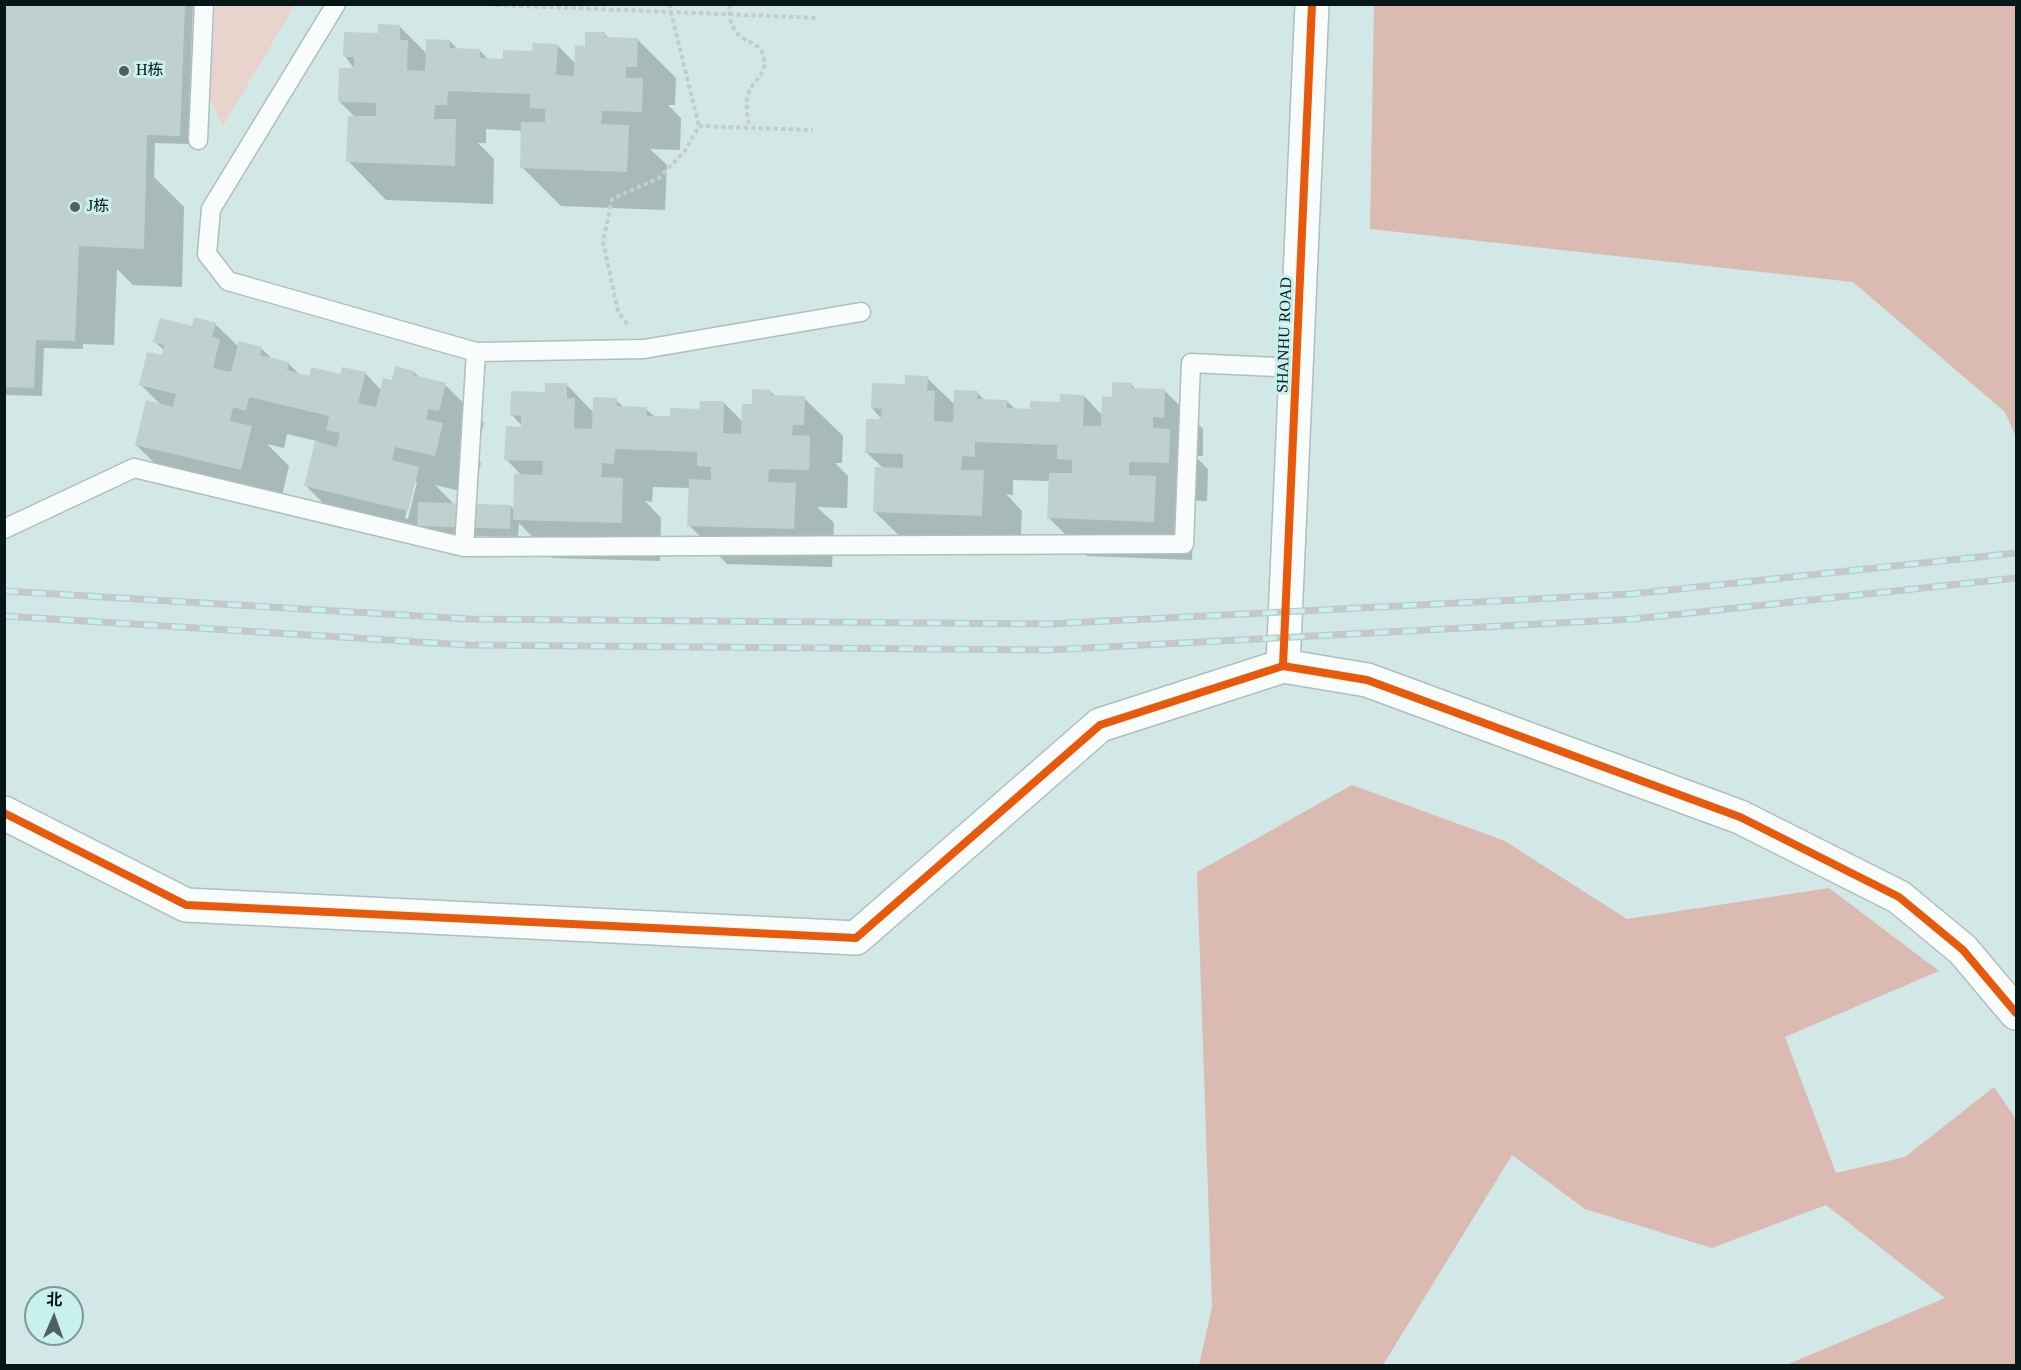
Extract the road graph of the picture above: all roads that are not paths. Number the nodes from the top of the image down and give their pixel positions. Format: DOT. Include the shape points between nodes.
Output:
graph roads {
  1 [pos="204,4"];
  2 [pos="336,4"];
  3 [pos="1312,4"];
  4 [pos="198,140"];
  5 [pos="861,312"];
  6 [pos="476,352"];
  7 [pos="1297,368"];
  8 [pos="4,529"];
  9 [pos="464,547"];
  10 [pos="1283,666"];
  11 [pos="4,813"];
  12 [pos="2016,1013"];
  1 -- 4 [label="lane"];
  2 -- 6 [label="lane" via="211,209 207,254 228,281"];
  3 -- 7 [label="street, SHANHU ROAD"];
  5 -- 6 [label="lane" via="644,349"];
  6 -- 9 [label="lane"];
  7 -- 9 [label="lane" via="1191,363 1184,544"];
  7 -- 10 [label="street, SHANHU ROAD"];
  8 -- 9 [label="lane" via="134,468"];
  10 -- 11 [label="street" via="1100,725 856,938 186,905"];
  10 -- 12 [label="street" via="1367,680 1740,817 1899,897 1963,950"];
}
